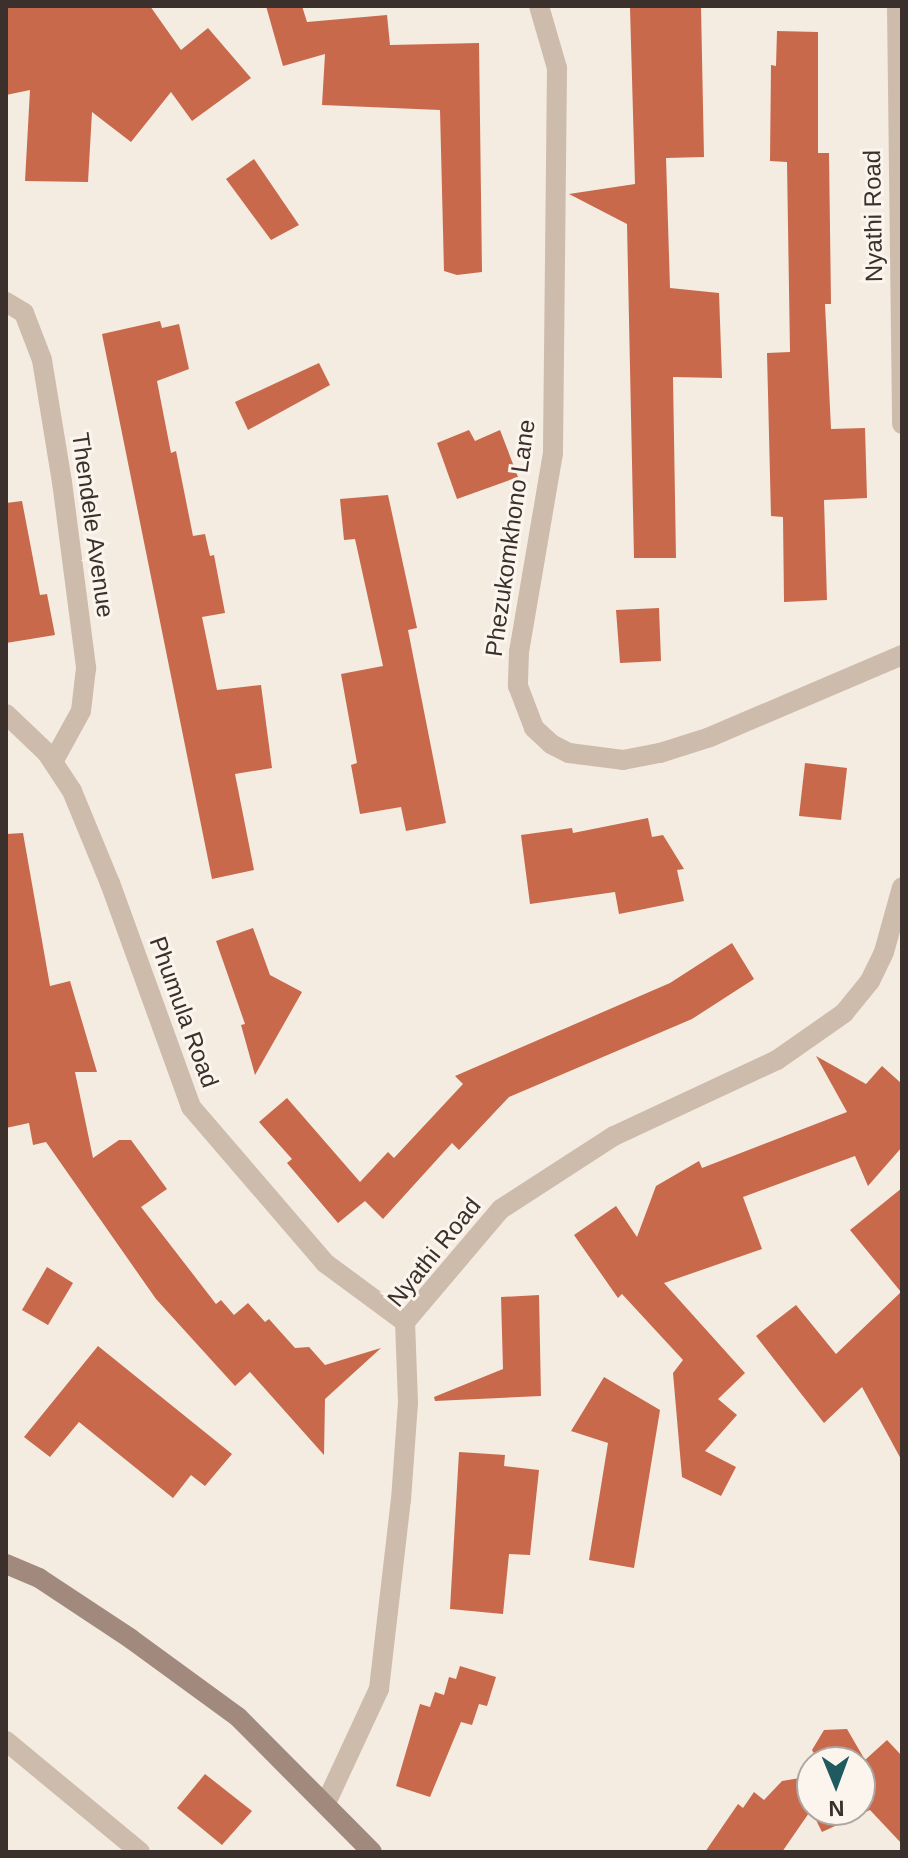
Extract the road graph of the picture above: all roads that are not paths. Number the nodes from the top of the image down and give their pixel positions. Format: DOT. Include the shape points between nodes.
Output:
graph roads {
  1 [pos="539,6"];
  2 [pos="897,6"];
  3 [pos="6,302"];
  4 [pos="902,424"];
  5 [pos="902,655"];
  6 [pos="6,714"];
  7 [pos="53,762"];
  8 [pos="902,887"];
  9 [pos="896,929"];
  10 [pos="405,1322"];
  11 [pos="6,1564"];
  12 [pos="6,1741"];
  13 [pos="326,1803"];
  14 [pos="140,1852"];
  15 [pos="372,1852"];
  1 -- 5 [label="street, Phezukomkhono Lane" via="557,84 553,453 519,652 518,686 534,728 569,753 623,760 660,753"];
  2 -- 4 [label="street, Nyathi Road"];
  3 -- 7 [label="street, Thendele Avenue" via="24,313 42,360 86,668 81,711"];
  6 -- 7 [label="street, Phumula Road"];
  7 -- 10 [label="street, Phumula Road" via="72,791 110,883 191,1107 325,1263"];
  8 -- 9 [label="street, Nyathi Road"];
  9 -- 10 [label="street, Nyathi Road" via="870,981 844,1013 777,1060 614,1136 501,1209"];
  10 -- 13 [label="street, Nyathi Road" via="408,1403 379,1689"];
  11 -- 13 [label="street" via="39,1578 105,1621 226,1708"];
  12 -- 14 [label="street"];
  13 -- 15 [label="street"];
}
